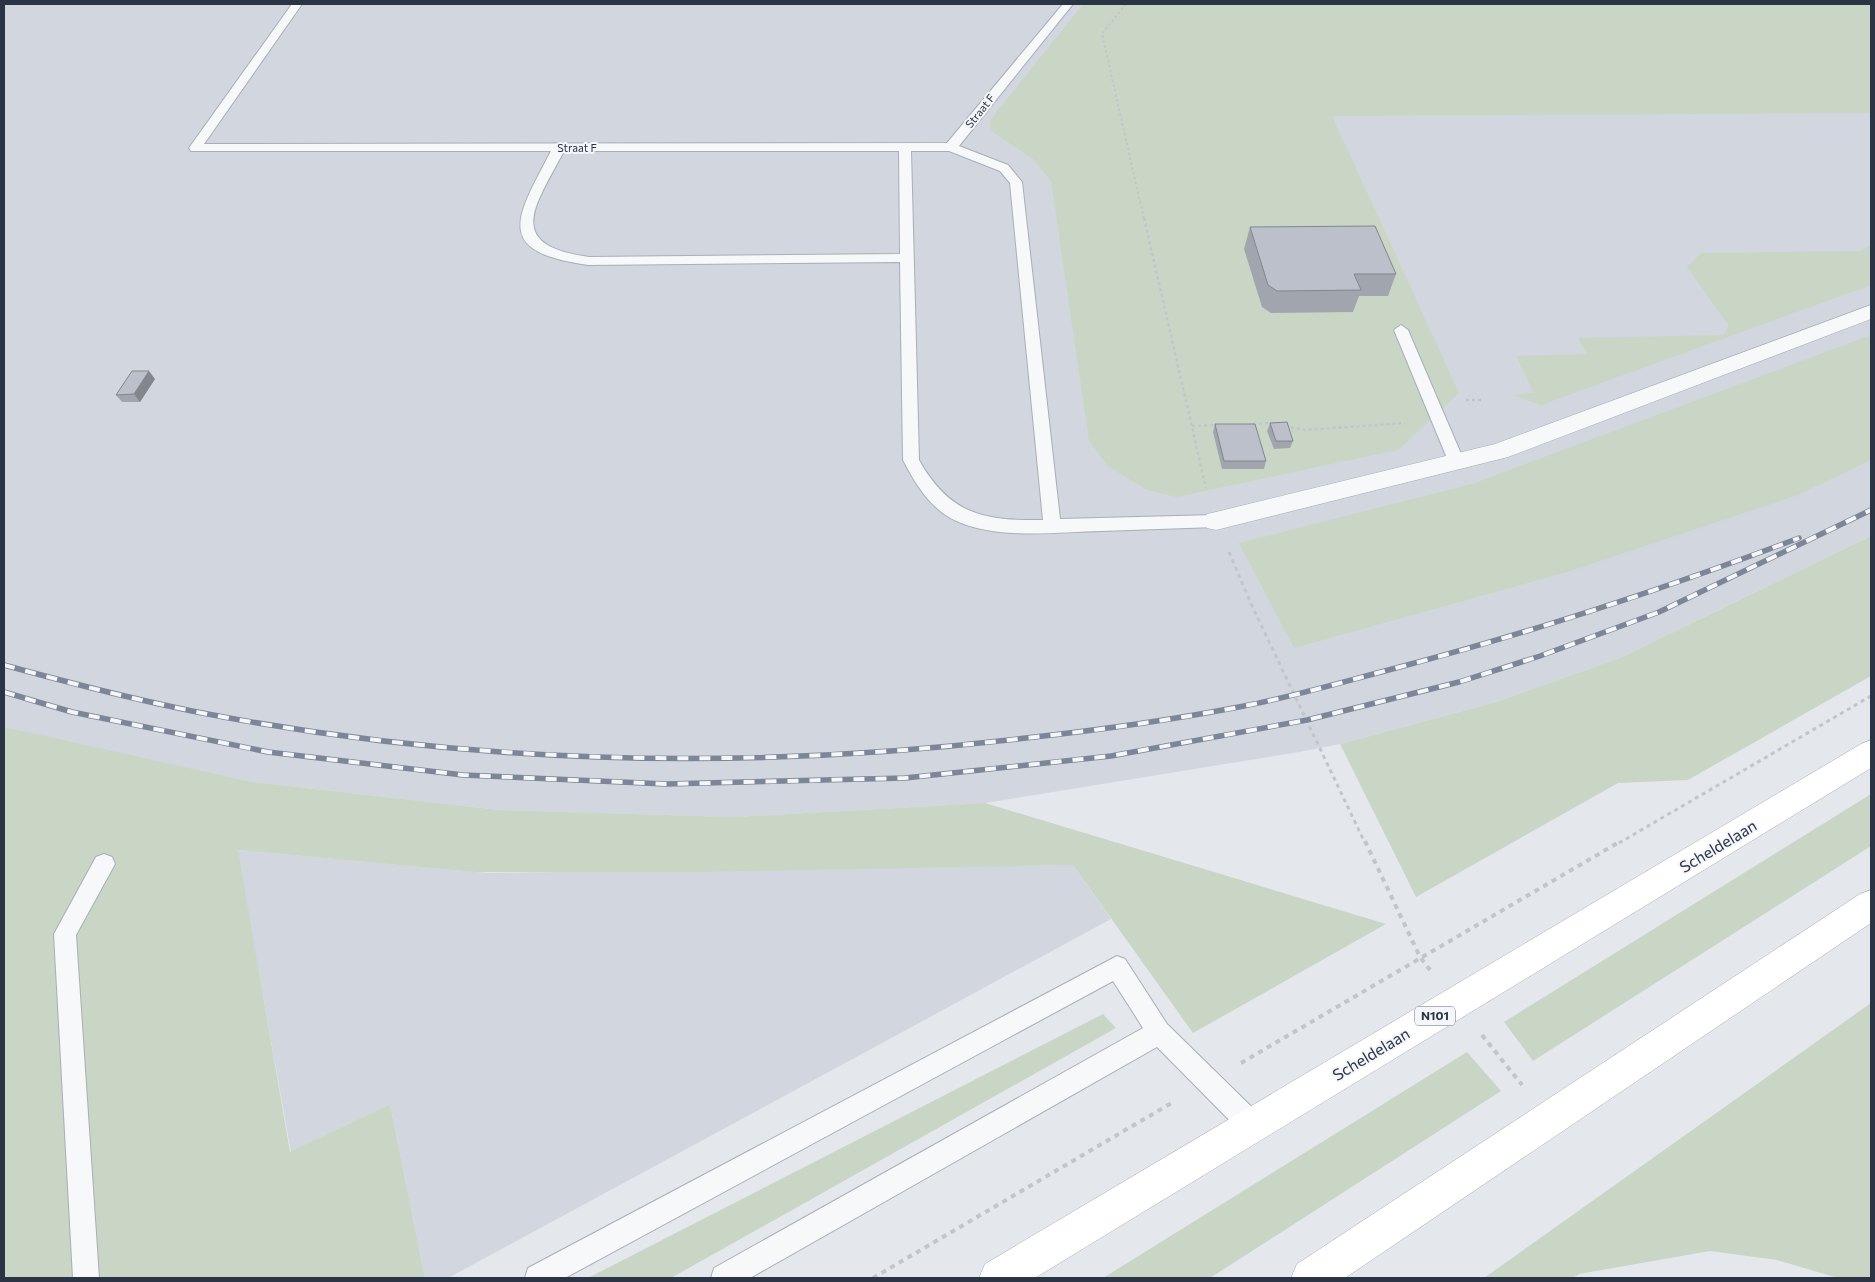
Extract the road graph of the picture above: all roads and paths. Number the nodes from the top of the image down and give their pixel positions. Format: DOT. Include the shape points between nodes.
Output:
graph roads {
  1 [pos="297,4"];
  2 [pos="1068,4"];
  3 [pos="1126,4"];
  4 [pos="905,147"];
  5 [pos="951,147"];
  6 [pos="558,148"];
  7 [pos="907,258"];
  8 [pos="1871,312"];
  9 [pos="1400,330"];
  10 [pos="1481,400"];
  11 [pos="1436,411"];
  12 [pos="1246,424"];
  13 [pos="1273,424"];
  14 [pos="1228,425"];
  15 [pos="1281,425"];
  16 [pos="1192,426"];
  17 [pos="1457,463"];
  18 [pos="1205,485"];
  19 [pos="1216,521"];
  20 [pos="1052,526"];
  21 [pos="1252,606"];
  22 [pos="1871,696"];
  23 [pos="1871,753"];
  24 [pos="1354,818"];
  25 [pos="104,864"];
  26 [pos="1871,905"];
  27 [pos="1159,1032"];
  28 [pos="1208,1082"];
  29 [pos="1252,1125"];
  30 [pos="86,1278"];
  31 [pos="538,1278"];
  32 [pos="724,1278"];
  33 [pos="873,1278"];
  34 [pos="999,1278"];
  35 [pos="1311,1278"];
  1 -- 6 [label="lane, Straat F" via="194,148"];
  2 -- 5 [label="lane, Straat F"];
  3 -- 16 [label="path" via="1102,34"];
  4 -- 5 [label="lane, Straat F"];
  4 -- 6 [label="lane, Straat F"];
  4 -- 7 [label="lane"];
  5 -- 20 [label="lane" via="1004,168 1016,182"];
  6 -- 7 [label="lane" via="526,218 528,236 543,250 560,258 590,261"];
  7 -- 20 [label="lane" via="911,460 920,481 939,503 967,519 1007,528"];
  8 -- 17 [label="street" via="1518,445"];
  9 -- 11 [label="lane"];
  10 -- 11 [label="path" via="1454,401"];
  11 -- 15 [label="path" via="1418,422 1305,430"];
  11 -- 17 [label="lane"];
  12 -- 13 [label="path"];
  14 -- 16 [label="path"];
  16 -- 18 [label="path"];
  17 -- 19 [label="street"];
  19 -- 20 [label="lane"];
  21 -- 24 [label="path"];
  22 -- 28 [label="path"];
  23 -- 29 [label="main road, Scheldelaan / N101"];
  25 -- 30 [label="lane" via="65,934"];
  26 -- 35 [label="main road"];
  27 -- 28 [label="lane"];
  27 -- 31 [label="lane" via="1117,967"];
  27 -- 32 [label="lane"];
  28 -- 29 [label="lane"];
  28 -- 33 [label="path"];
  29 -- 34 [label="main road, Scheldelaan / N101"];
}
